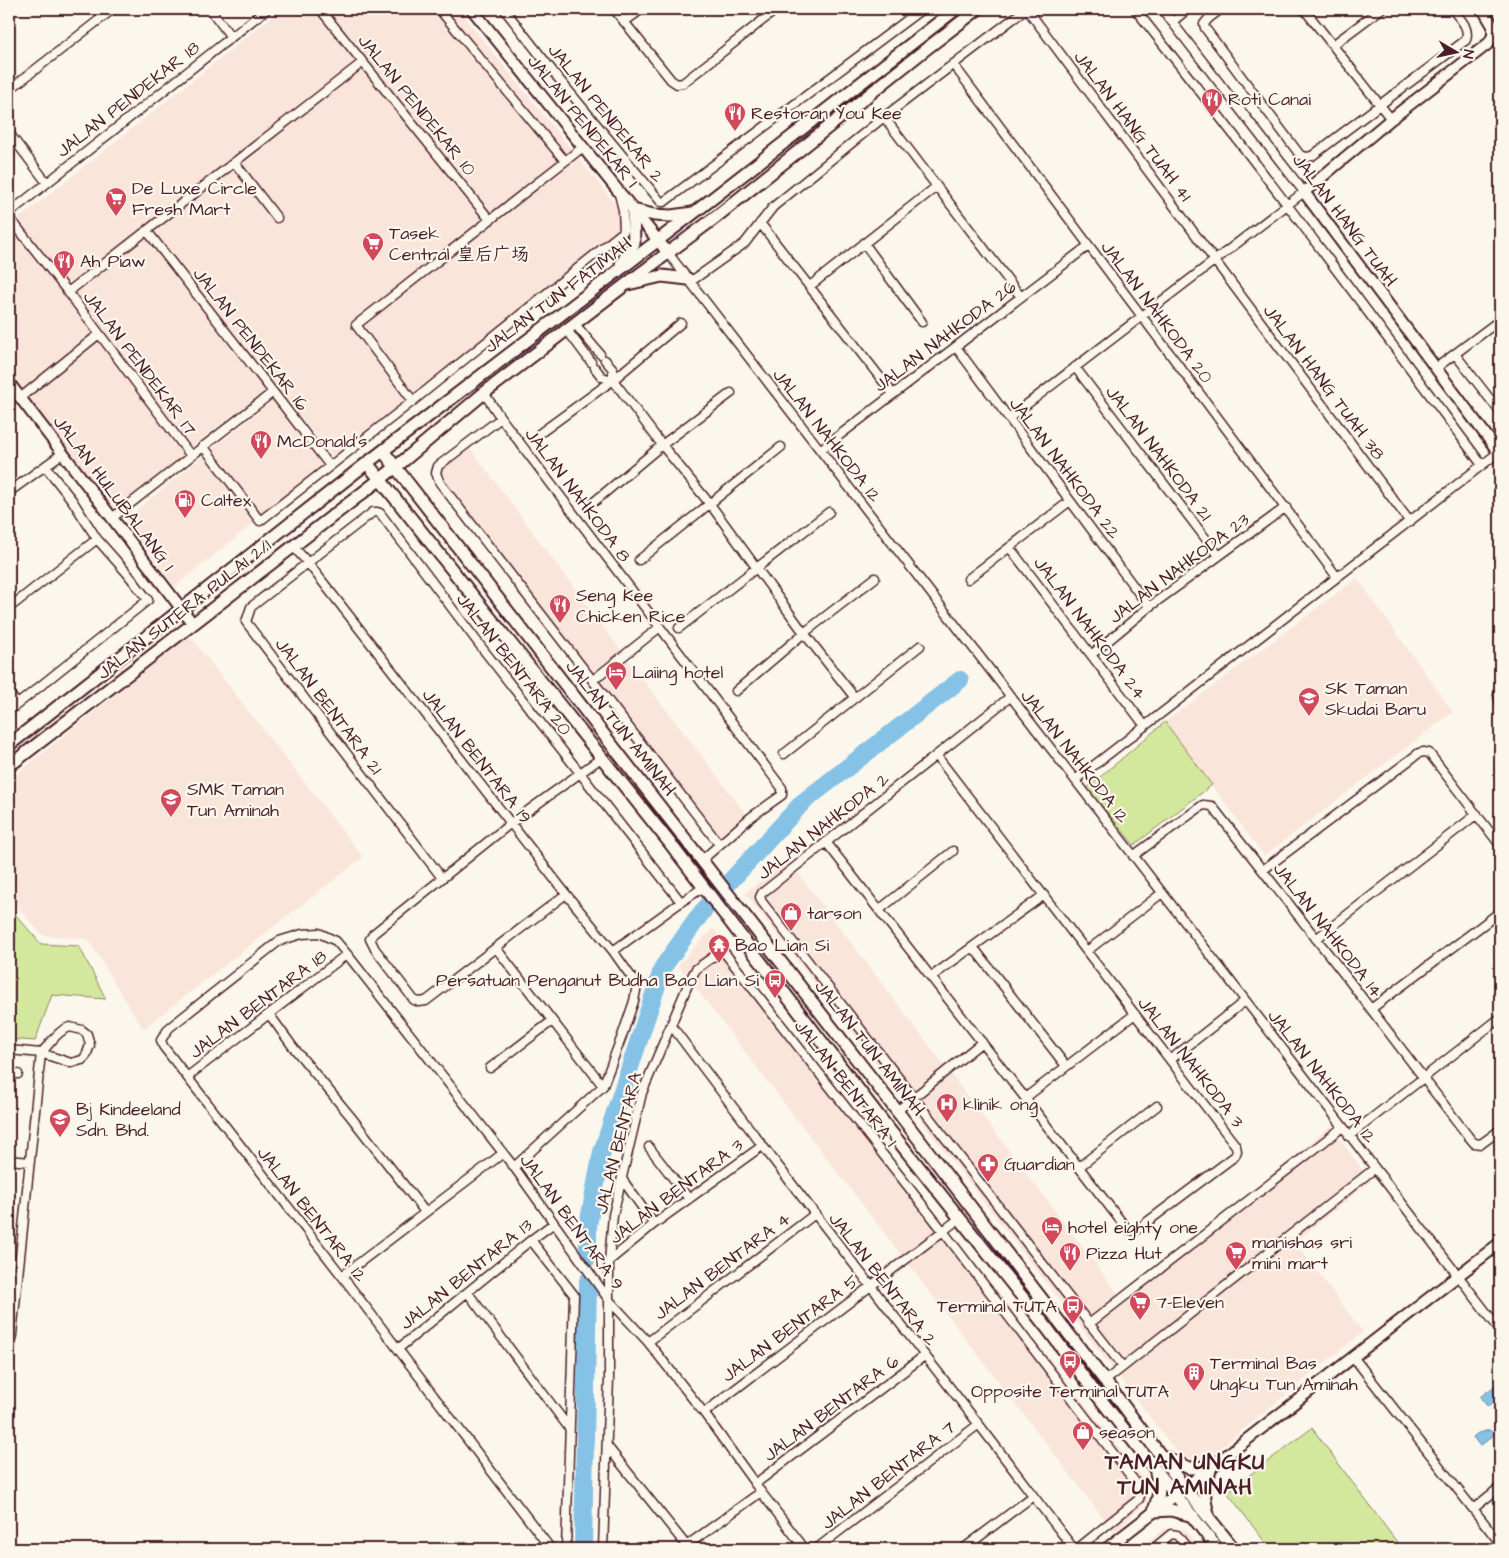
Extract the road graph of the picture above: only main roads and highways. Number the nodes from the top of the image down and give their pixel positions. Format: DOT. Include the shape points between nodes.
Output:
graph roads {
  1 [pos="956,9"];
  2 [pos="978,9"];
  3 [pos="695,212"];
  4 [pos="615,273"];
  5 [pos="689,280"];
  6 [pos="625,285"];
  7 [pos="571,327"];
  8 [pos="525,342"];
  9 [pos="384,451"];
  10 [pos="367,463"];
  11 [pos="396,467"];
  12 [pos="380,479"];
  13 [pos="9,745"];
  14 [pos="9,766"];
  15 [pos="1160,1455"];
  16 [pos="1155,1469"];
  17 [pos="1180,1491"];
  18 [pos="1193,1516"];
  19 [pos="1211,1521"];
  20 [pos="1218,1549"];
  21 [pos="1234,1549"];
  1 -- 3 [label="main road, JALAN TUN FATIMAH"];
  2 -- 6 [label="main road, JALAN TUN FATIMAH"];
  3 -- 4 [label="main road, JALAN TUN FATIMAH"];
  3 -- 4 [label="main road" via="672,216 633,210 634,244"];
  4 -- 8 [label="main road, JALAN TUN FATIMAH"];
  5 -- 6 [label="main road" via="662,276"];
  6 -- 7 [label="main road, JALAN TUN FATIMAH"];
  7 -- 8 [label="main road" via="570,320 563,320 534,343"];
  7 -- 11 [label="main road, JALAN TUN FATIMAH" via="484,393"];
  8 -- 9 [label="main road, JALAN TUN FATIMAH"];
  9 -- 10 [label="main road, JALAN TUN FATIMAH"];
  9 -- 11 [label="main road, JALAN TUN AMINAH"];
  10 -- 12 [label="main road, JALAN TUN AMINAH"];
  10 -- 13 [label="main road, JALAN TUN FATIMAH"];
  11 -- 12 [label="main road, JALAN TUN FATIMAH"];
  11 -- 15 [label="main road, JALAN TUN AMINAH"];
  12 -- 14 [label="main road, JALAN SUTERA PULAI 2/1"];
  12 -- 16 [label="main road, JALAN TUN AMINAH" via="704,887"];
  15 -- 17 [label="main road, JALAN TUN AMINAH"];
  15 -- 19 [label="main road" via="1189,1468 1211,1467 1204,1490"];
  16 -- 17 [label="main road, JALAN TUN AMINAH"];
  16 -- 18 [label="main road" via="1160,1487 1154,1511 1170,1510"];
  17 -- 18 [label="main road, JALAN TUN AMINAH"];
  17 -- 19 [label="main road, JALAN TUN AMINAH"];
  18 -- 20 [label="main road, JALAN TUN AMINAH"];
  19 -- 21 [label="main road, JALAN TUN AMINAH"];
}
